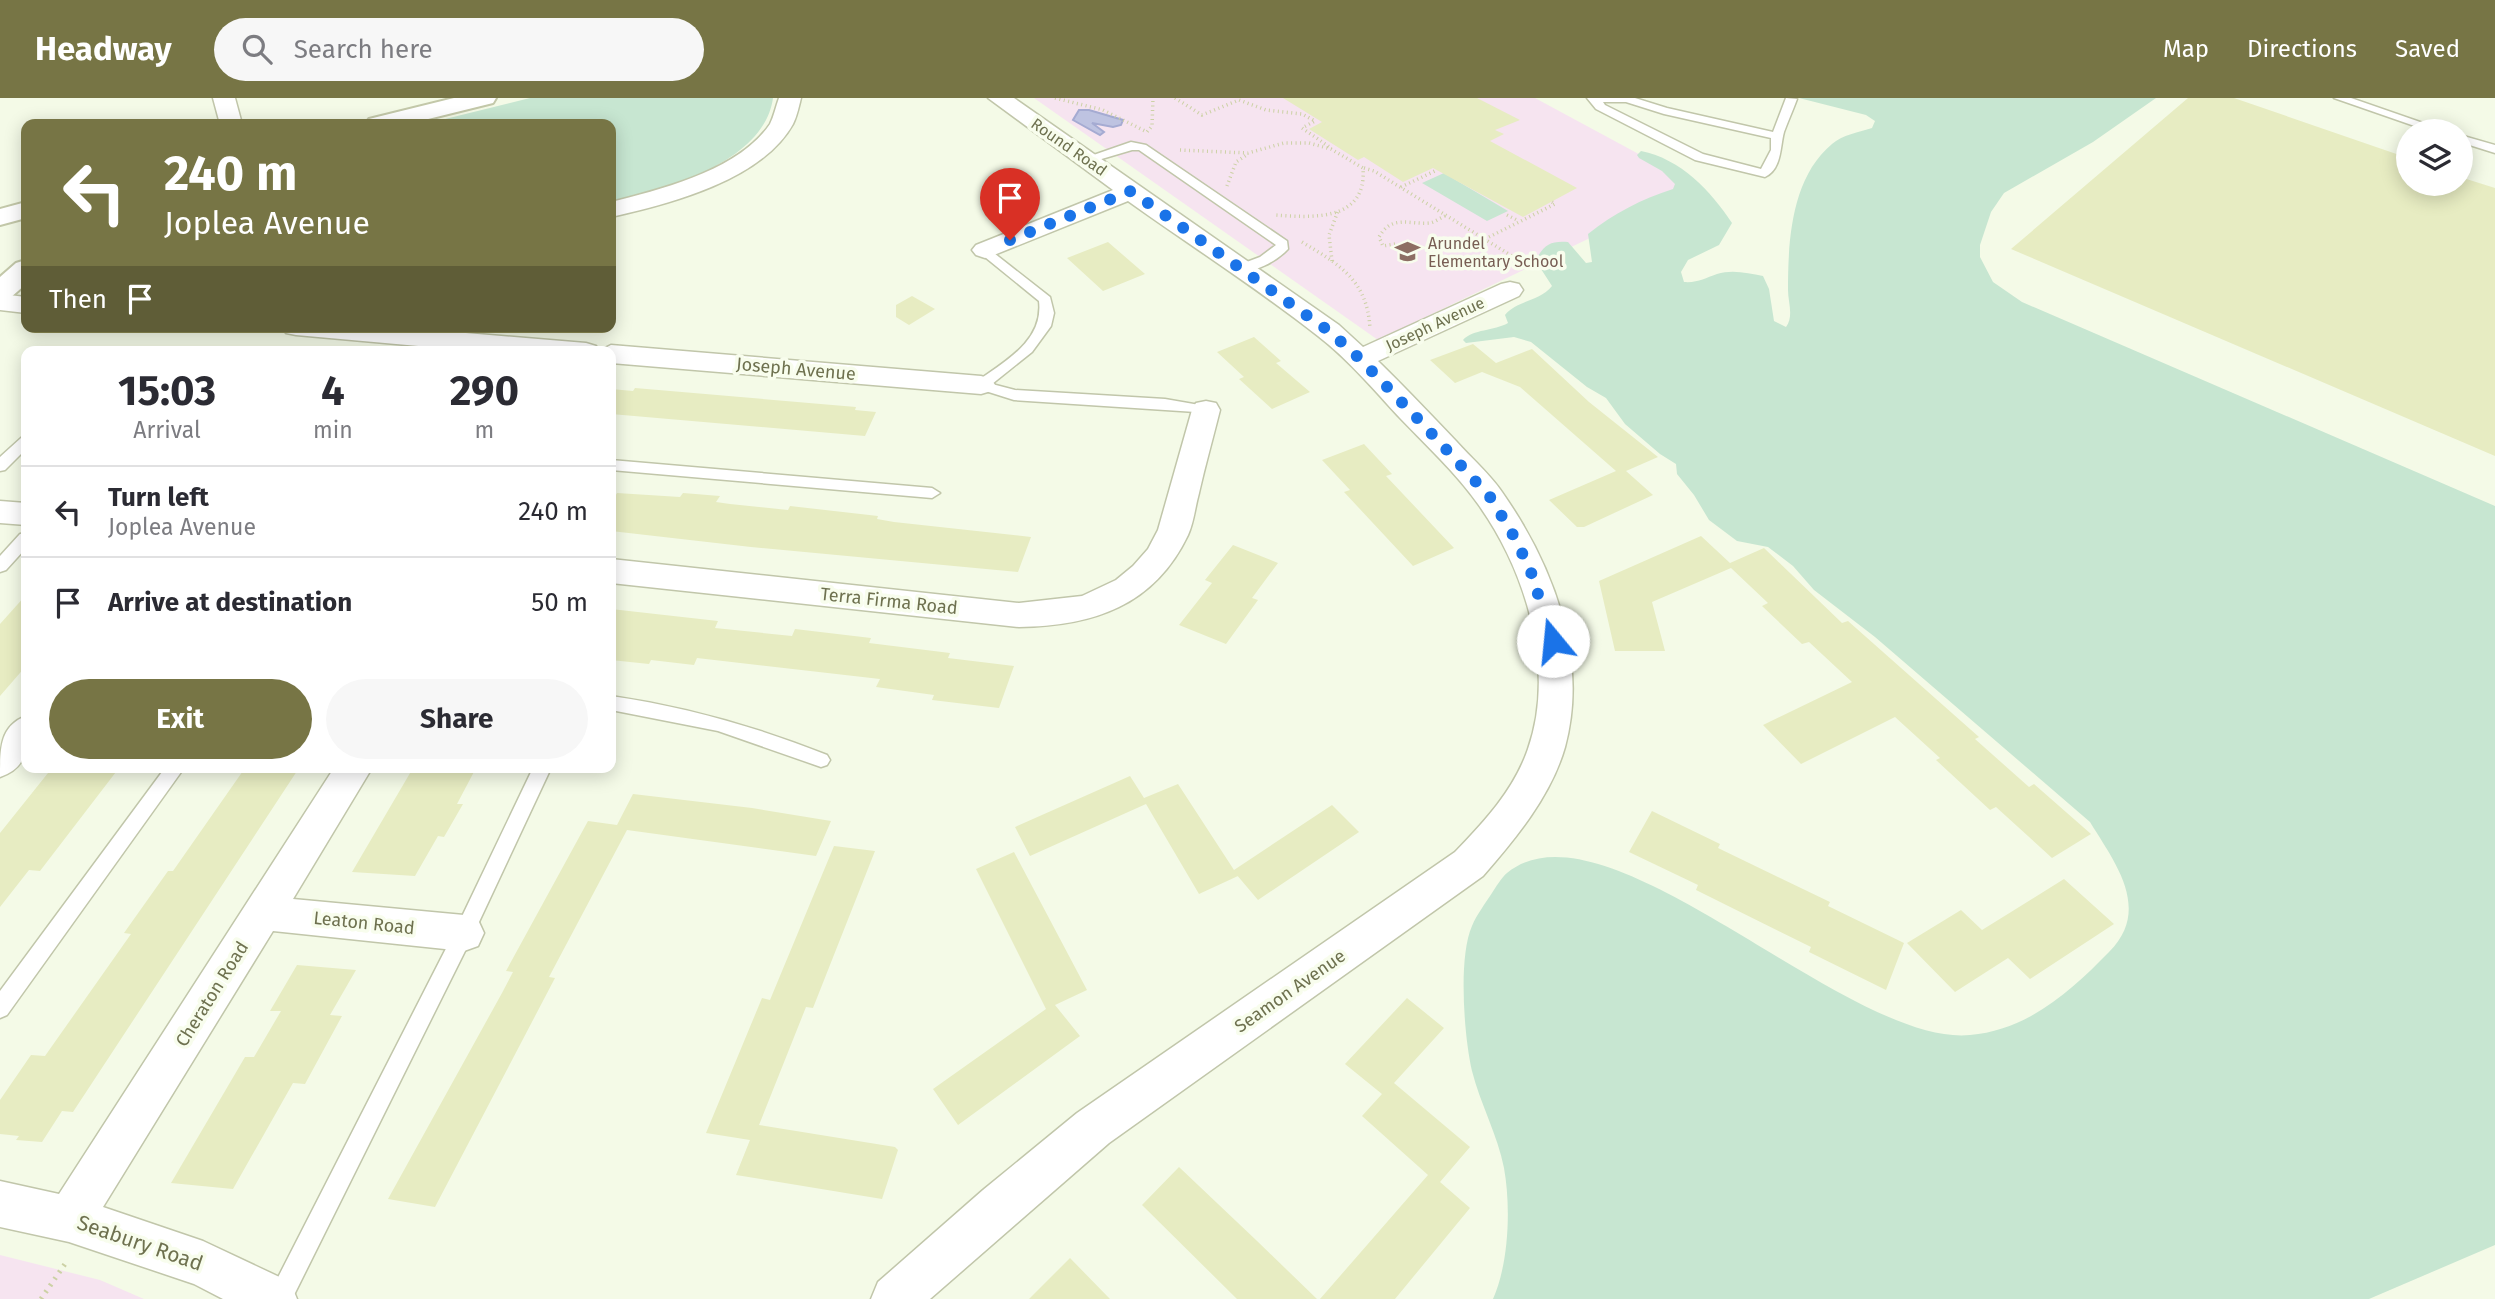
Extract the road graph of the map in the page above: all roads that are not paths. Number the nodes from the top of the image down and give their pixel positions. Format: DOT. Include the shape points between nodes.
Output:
graph roads {
  1 [pos="224,98"];
  2 [pos="484,98"];
  3 [pos="790,98"];
  4 [pos="999,98"];
  5 [pos="1595,98"];
  6 [pos="2340,98"];
  7 [pos="1791,99"];
  8 [pos="1691,107"];
  9 [pos="230,119"];
  10 [pos="398,119"];
  11 [pos="2404,119"];
  12 [pos="1724,124"];
  13 [pos="1777,136"];
  14 [pos="2473,142"];
  15 [pos="2495,149"];
  16 [pos="1087,159"];
  17 [pos="1131,191"];
  18 [pos="616,208"];
  19 [pos="21,211"];
  20 [pos="0,217"];
  21 [pos="985,250"];
  22 [pos="1241,269"];
  23 [pos="21,273"];
  24 [pos="1510,289"];
  25 [pos="0,292"];
  26 [pos="0,302"];
  27 [pos="21,304"];
  28 [pos="366,333"];
  29 [pos="516,346"];
  30 [pos="1364,347"];
  31 [pos="616,354"];
  32 [pos="981,385"];
  33 [pos="1206,410"];
  34 [pos="21,446"];
  35 [pos="616,465"];
  36 [pos="0,467"];
  37 [pos="932,493"];
  38 [pos="0,512"];
  39 [pos="21,514"];
  40 [pos="21,543"];
  41 [pos="0,566"];
  42 [pos="616,572"];
  43 [pos="1543,609"];
  44 [pos="616,704"];
  45 [pos="21,736"];
  46 [pos="821,760"];
  47 [pos="0,762"];
  48 [pos="171,773"];
  49 [pos="351,773"];
  50 [pos="540,773"];
  51 [pos="263,913"];
  52 [pos="464,933"];
  53 [pos="0,1008"];
  54 [pos="0,1204"];
  55 [pos="68,1240"];
  56 [pos="276,1299"];
  57 [pos="895,1299"];
  1 -- 9 [label="street"];
  2 -- 10 [label="street"];
  3 -- 18 [label="street" via="783,124 741,161 690,186"];
  4 -- 16 [label="street, Round Road"];
  5 -- 12 [label="lane" via="1652,102 1664,111"];
  5 -- 13 [label="lane" via="1600,107 1699,157 1765,173 1777,149"];
  6 -- 11 [label="lane"];
  7 -- 13 [label="lane"];
  8 -- 12 [label="lane"];
  12 -- 13 [label="lane"];
  14 -- 15 [label="lane"];
  16 -- 17 [label="street, Round Road"];
  16 -- 22 [label="lane" via="1142,147 1282,244 1282,249 1265,261"];
  17 -- 21 [label="street"];
  17 -- 22 [label="street, Round Road"];
  19 -- 20 [label="street"];
  21 -- 32 [label="lane" via="1045,300 1049,312 1044,330 1032,344"];
  22 -- 30 [label="street, Round Road" via="1329,331"];
  23 -- 25 [label="street"];
  24 -- 30 [label="street, Joseph Avenue"];
  26 -- 27 [label="street"];
  28 -- 29 [label="street"];
  30 -- 43 [label="street, Round Road" via="1490,497 1530,569"];
  31 -- 32 [label="street, Joseph Avenue"];
  32 -- 33 [label="lane" via="1014,394"];
  33 -- 42 [label="street, Terra Firma Road" via="1173,533 1153,566 1112,598 1082,610 1018,615"];
  34 -- 36 [label="lane"];
  35 -- 37 [label="lane"];
  38 -- 39 [label="street"];
  40 -- 41 [label="lane"];
  43 -- 57 [label="street, Seamon Avenue" via="1558,676 1549,736 1532,782 1504,825 1469,864 1093,1128"];
  44 -- 46 [label="lane" via="719,724 770,738"];
  45 -- 47 [label="street"];
  48 -- 53 [label="lane"];
  49 -- 51 [label="street, Cheraton Road"];
  50 -- 52 [label="lane"];
  51 -- 52 [label="street, Leaton Road"];
  51 -- 55 [label="street, Cheraton Road"];
  52 -- 56 [label="lane"];
  54 -- 55 [label="street, Seabury Road"];
  55 -- 56 [label="street, Seabury Road" via="203,1264"];
}
